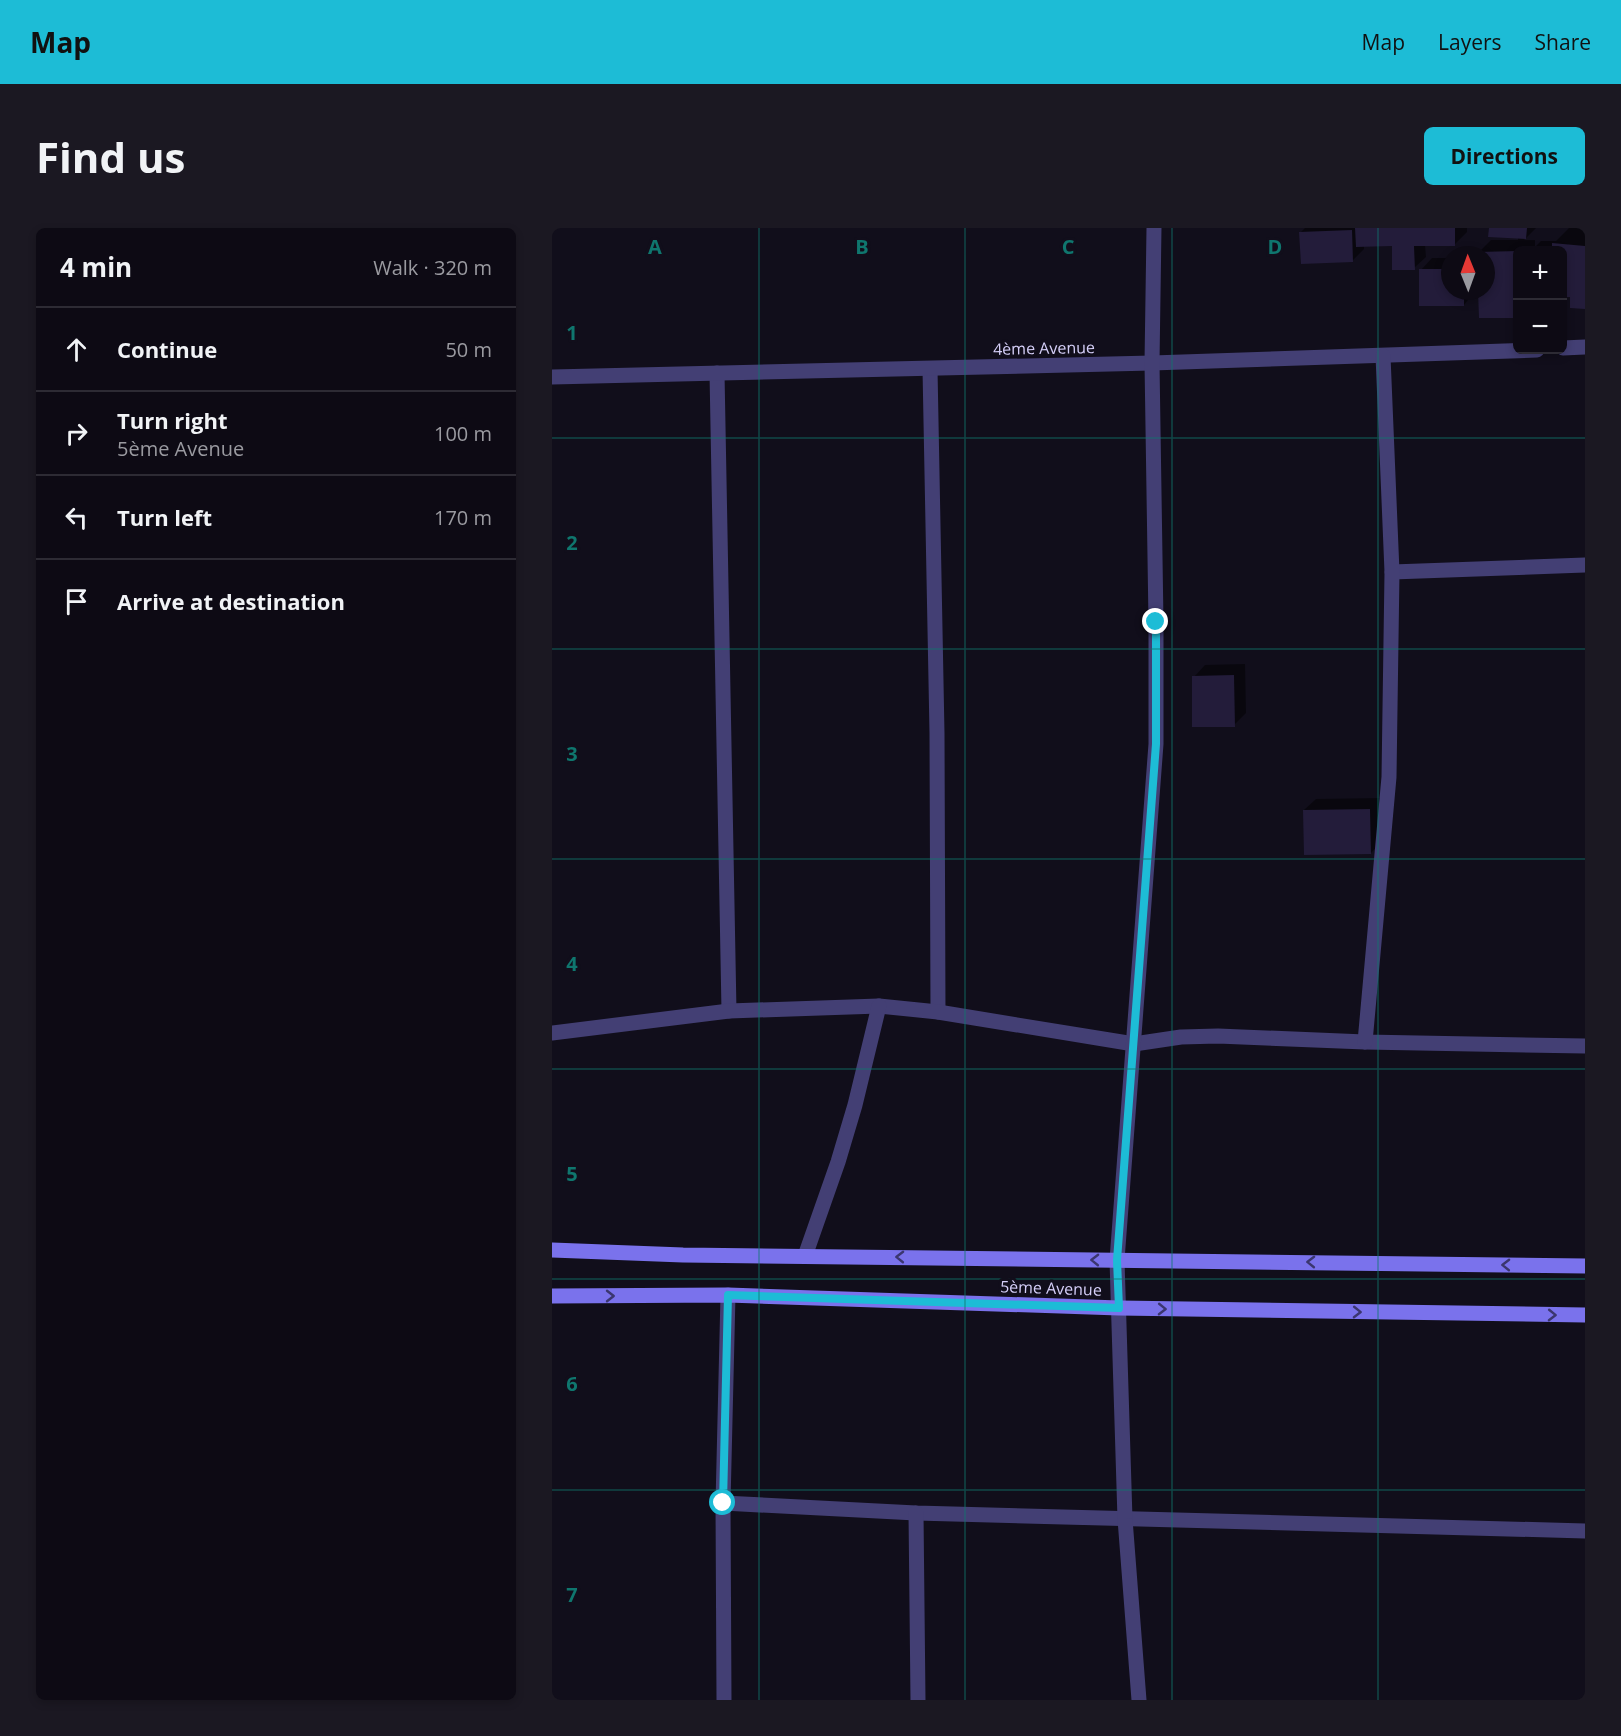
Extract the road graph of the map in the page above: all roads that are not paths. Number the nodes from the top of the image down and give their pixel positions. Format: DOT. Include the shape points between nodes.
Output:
graph roads {
  1 [pos="1154,228"];
  2 [pos="1585,347"];
  3 [pos="1567,348"];
  4 [pos="1513,351"];
  5 [pos="1383,356"];
  6 [pos="1152,363"];
  7 [pos="930,369"];
  8 [pos="717,373"];
  9 [pos="552,377"];
  10 [pos="1585,564"];
  11 [pos="1392,572"];
  12 [pos="879,1006"];
  13 [pos="729,1011"];
  14 [pos="938,1012"];
  15 [pos="552,1033"];
  16 [pos="1365,1042"];
  17 [pos="1134,1044"];
  18 [pos="1585,1046"];
  19 [pos="552,1250"];
  20 [pos="805,1256"];
  21 [pos="1117,1260"];
  22 [pos="1585,1266"];
  23 [pos="728,1295"];
  24 [pos="552,1296"];
  25 [pos="1119,1308"];
  26 [pos="1585,1315"];
  27 [pos="723,1503"];
  28 [pos="916,1513"];
  29 [pos="1125,1519"];
  30 [pos="1585,1531"];
  31 [pos="724,1700"];
  32 [pos="918,1700"];
  33 [pos="1138,1700"];
  1 -- 6 [label="street"];
  2 -- 3 [label="street"];
  4 -- 5 [label="street, 4ème Avenue"];
  5 -- 6 [label="street, 4ème Avenue"];
  5 -- 11 [label="street"];
  6 -- 7 [label="street, 4ème Avenue"];
  6 -- 17 [label="street" via="1156,744"];
  7 -- 8 [label="street, 4ème Avenue"];
  7 -- 14 [label="street"];
  8 -- 9 [label="street, 4ème Avenue"];
  8 -- 13 [label="street"];
  10 -- 11 [label="street"];
  11 -- 16 [label="street" via="1389,777"];
  12 -- 13 [label="street"];
  12 -- 14 [label="street"];
  12 -- 20 [label="street" via="851,1117"];
  13 -- 15 [label="street"];
  14 -- 17 [label="street"];
  16 -- 17 [label="street" via="1218,1036"];
  16 -- 18 [label="street"];
  17 -- 21 [label="street"];
  19 -- 20 [label="street, 5ème Avenue"];
  21 -- 20 [label="street, 5ème Avenue, one-way"];
  22 -- 21 [label="street, 5ème Avenue, one-way"];
  21 -- 25 [label="street"];
  24 -- 23 [label="street, 5ème Avenue, one-way"];
  23 -- 25 [label="street, 5ème Avenue"];
  23 -- 27 [label="street"];
  25 -- 26 [label="street, 5ème Avenue, one-way"];
  25 -- 29 [label="street"];
  27 -- 28 [label="street"];
  27 -- 31 [label="street"];
  28 -- 29 [label="street"];
  28 -- 32 [label="street"];
  29 -- 30 [label="street"];
  29 -- 33 [label="street"];
}
